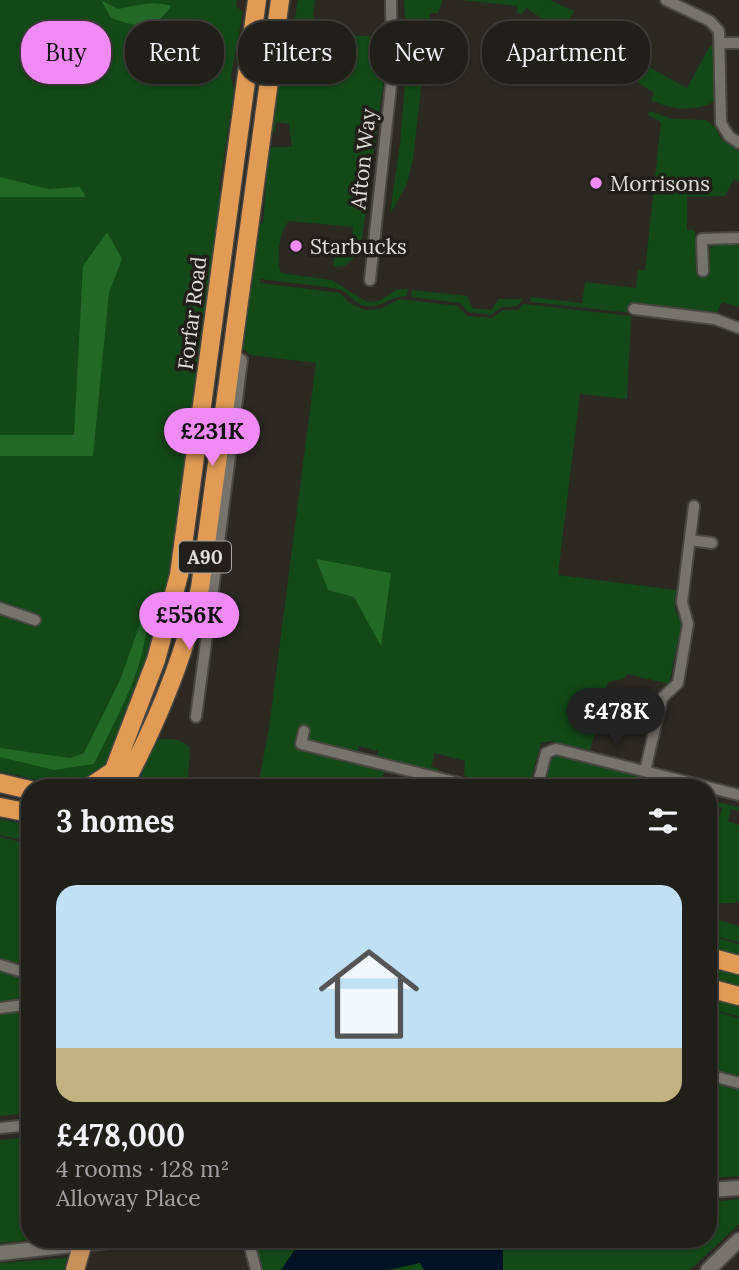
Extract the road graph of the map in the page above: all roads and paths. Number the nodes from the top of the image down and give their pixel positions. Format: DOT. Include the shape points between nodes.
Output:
graph roads {
  1 [pos="257,0"];
  2 [pos="280,0"];
  3 [pos="391,0"];
  4 [pos="666,0"];
  5 [pos="720,43"];
  6 [pos="739,43"];
  7 [pos="739,143"];
  8 [pos="739,238"];
  9 [pos="703,271"];
  10 [pos="370,280"];
  11 [pos="634,309"];
  12 [pos="739,328"];
  13 [pos="694,506"];
  14 [pos="690,540"];
  15 [pos="712,543"];
  16 [pos="206,589"];
  17 [pos="0,608"];
  18 [pos="35,620"];
  19 [pos="196,717"];
  20 [pos="304,732"];
  21 [pos="141,753"];
  22 [pos="645,771"];
  23 [pos="115,779"];
  24 [pos="117,779"];
  25 [pos="137,779"];
  26 [pos="443,779"];
  27 [pos="540,779"];
  28 [pos="678,779"];
  29 [pos="0,783"];
  30 [pos="21,788"];
  31 [pos="717,789"];
  32 [pos="739,794"];
  33 [pos="0,807"];
  34 [pos="21,811"];
  35 [pos="717,959"];
  36 [pos="0,965"];
  37 [pos="739,965"];
  38 [pos="21,971"];
  39 [pos="717,990"];
  40 [pos="739,996"];
  41 [pos="21,1005"];
  42 [pos="0,1008"];
  43 [pos="717,1077"];
  44 [pos="739,1083"];
  45 [pos="21,1126"];
  46 [pos="0,1128"];
  47 [pos="739,1188"];
  48 [pos="717,1189"];
  49 [pos="739,1240"];
  50 [pos="35,1248"];
  51 [pos="81,1248"];
  52 [pos="250,1248"];
  53 [pos="0,1253"];
  54 [pos="75,1270"];
  55 [pos="256,1270"];
  56 [pos="708,1270"];
  1 -- 23 [label="highway, Forfar Road / A90" via="179,575"];
  2 -- 16 [label="highway, A90" via="232,353"];
  3 -- 10 [label="street, Afton Way" via="392,76"];
  4 -- 5 [label="street" via="710,21 719,31"];
  5 -- 6 [label="street"];
  5 -- 7 [label="street" via="721,122"];
  8 -- 9 [label="street" via="702,239"];
  11 -- 12 [label="street" via="715,319"];
  13 -- 14 [label="street"];
  14 -- 15 [label="street"];
  14 -- 22 [label="street" via="682,602 688,624 678,682 662,698"];
  16 -- 19 [label="street"];
  16 -- 21 [label="highway, A90"];
  17 -- 18 [label="street"];
  20 -- 26 [label="street" via="301,744"];
  21 -- 24 [label="highway, A90"];
  21 -- 25 [label="highway, A90"];
  22 -- 27 [label="street" via="550,749"];
  22 -- 28 [label="street"];
  29 -- 30 [label="highway"];
  31 -- 32 [label="street"];
  33 -- 34 [label="highway"];
  35 -- 37 [label="highway"];
  36 -- 38 [label="street"];
  39 -- 40 [label="highway"];
  41 -- 42 [label="street"];
  43 -- 44 [label="street"];
  45 -- 46 [label="street"];
  47 -- 48 [label="street"];
  49 -- 56 [label="street"];
  50 -- 53 [label="street"];
  51 -- 54 [label="main road"];
  52 -- 55 [label="street"];
}
